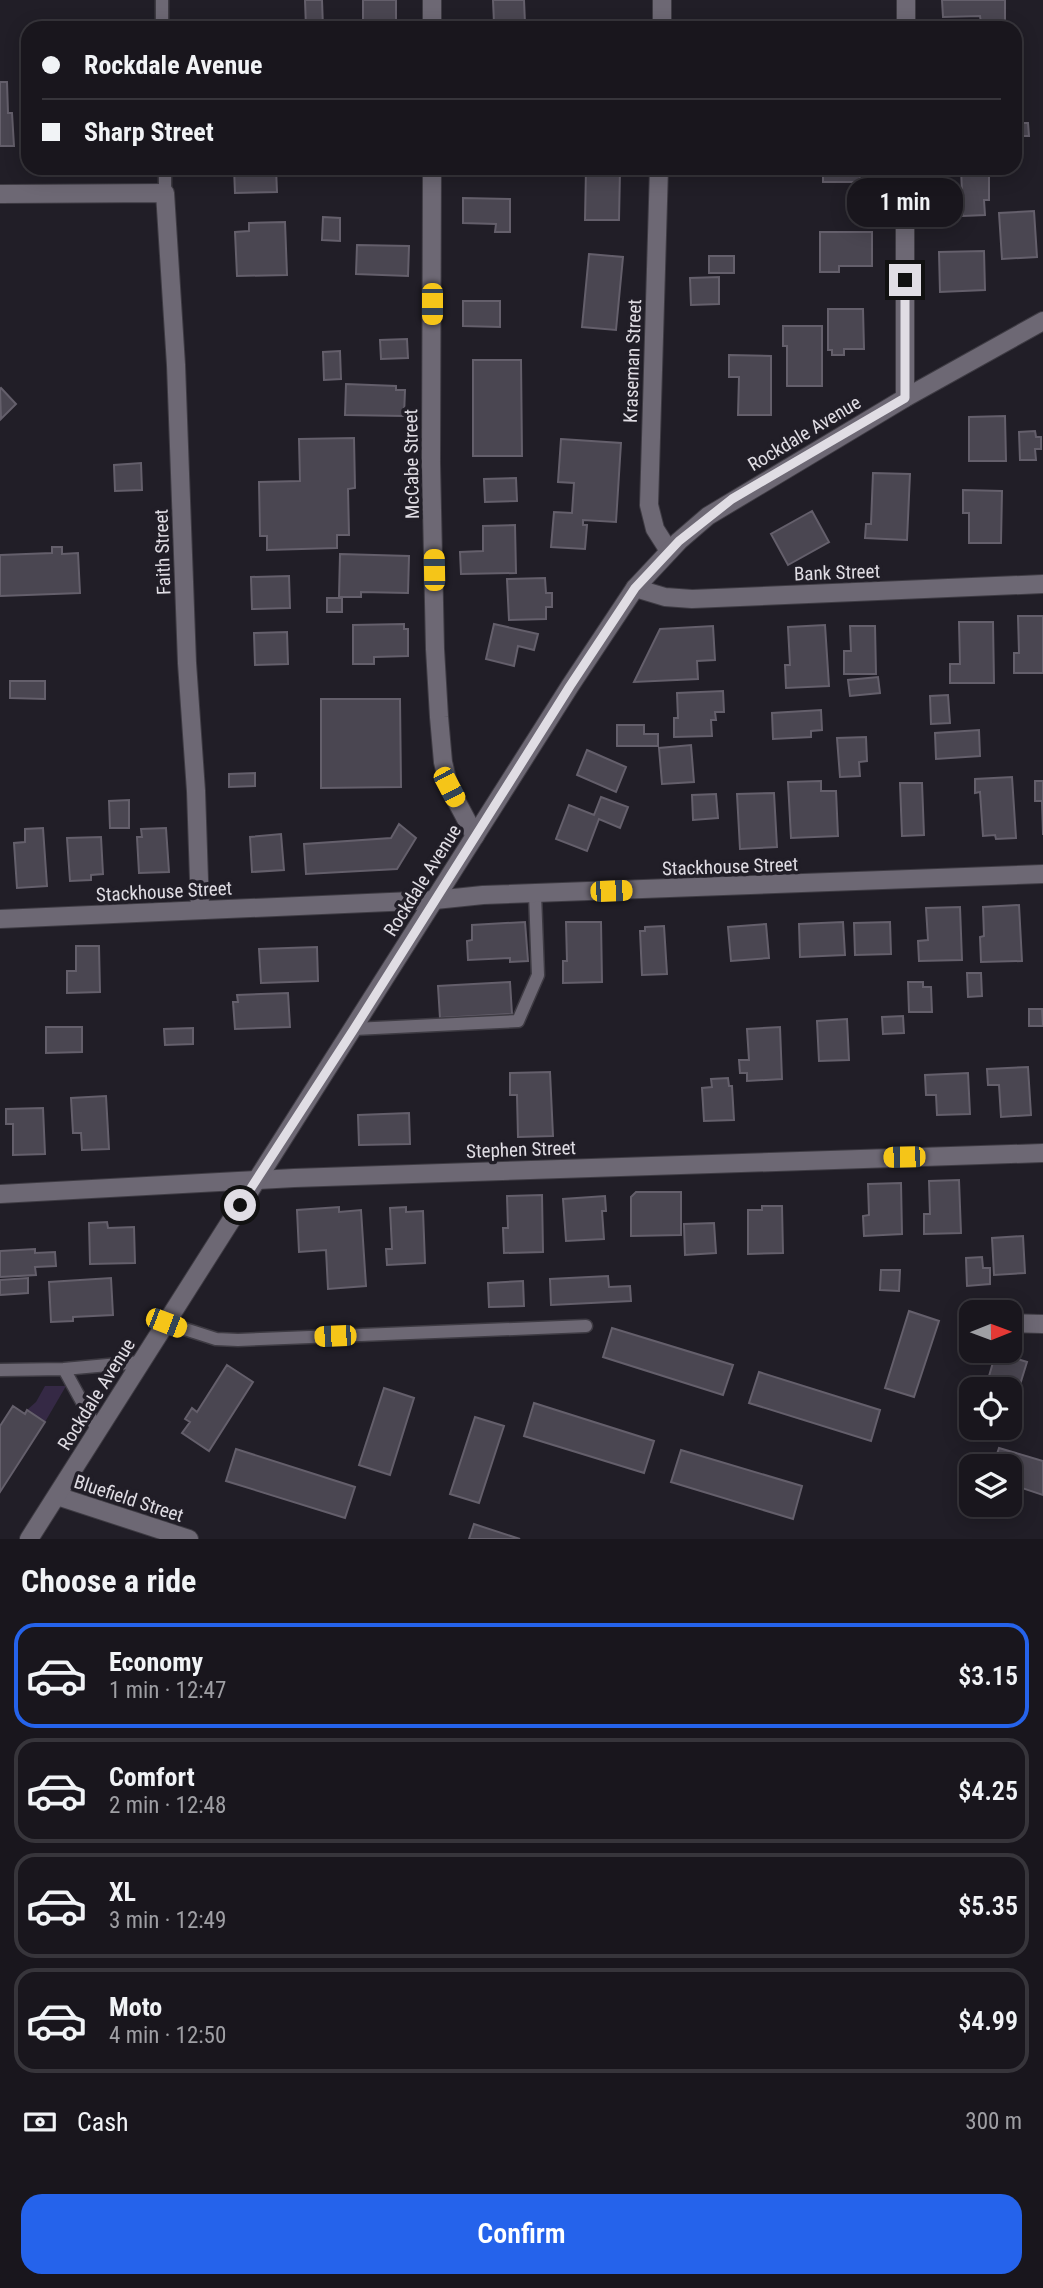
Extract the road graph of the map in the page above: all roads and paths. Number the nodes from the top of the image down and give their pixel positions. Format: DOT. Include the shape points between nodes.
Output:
graph roads {
  1 [pos="162,0"];
  2 [pos="432,0"];
  3 [pos="663,0"];
  4 [pos="906,0"];
  5 [pos="162,21"];
  6 [pos="432,21"];
  7 [pos="662,21"];
  8 [pos="906,21"];
  9 [pos="165,175"];
  10 [pos="432,175"];
  11 [pos="659,175"];
  12 [pos="905,175"];
  13 [pos="165,193"];
  14 [pos="0,194"];
  15 [pos="1043,321"];
  16 [pos="905,398"];
  17 [pos="669,551"];
  18 [pos="1043,584"];
  19 [pos="635,588"];
  20 [pos="475,836"];
  21 [pos="1043,874"];
  22 [pos="535,894"];
  23 [pos="435,900"];
  24 [pos="200,910"];
  25 [pos="0,919"];
  26 [pos="354,1029"];
  27 [pos="1043,1153"];
  28 [pos="254,1181"];
  29 [pos="0,1194"];
  30 [pos="166,1323"];
  31 [pos="1022,1323"];
  32 [pos="1043,1324"];
  33 [pos="586,1326"];
  34 [pos="141,1362"];
  35 [pos="64,1369"];
  36 [pos="2,1373"];
  37 [pos="98,1431"];
  38 [pos="57,1496"];
  39 [pos="29,1539"];
  40 [pos="189,1539"];
  1 -- 5 [label="lane"];
  2 -- 6 [label="street"];
  3 -- 7 [label="street"];
  4 -- 8 [label="street"];
  9 -- 13 [label="lane"];
  10 -- 20 [label="street, McCabe Street" via="432,463 439,718 449,787"];
  11 -- 17 [label="street, Kraseman Street" via="649,505 655,528"];
  12 -- 16 [label="street"];
  13 -- 14 [label="street"];
  13 -- 24 [label="street, Faith Street"];
  15 -- 16 [label="street, Rockdale Avenue"];
  16 -- 17 [label="street, Rockdale Avenue" via="732,499"];
  17 -- 19 [label="street, Rockdale Avenue"];
  18 -- 19 [label="street, Bank Street" via="692,599"];
  19 -- 20 [label="street, Rockdale Avenue"];
  20 -- 23 [label="street, Rockdale Avenue"];
  21 -- 22 [label="street, Stackhouse Street"];
  22 -- 23 [label="street, Stackhouse Street"];
  22 -- 26 [label="lane" via="538,975 518,1021"];
  23 -- 24 [label="street, Stackhouse Street"];
  23 -- 26 [label="street, Rockdale Avenue"];
  24 -- 25 [label="street, Stackhouse Street"];
  26 -- 28 [label="street, Rockdale Avenue"];
  27 -- 28 [label="street, Stephen Street"];
  28 -- 29 [label="street, Stephen Street"];
  28 -- 30 [label="street, Rockdale Avenue"];
  30 -- 33 [label="lane" via="216,1339 239,1340"];
  30 -- 34 [label="street, Rockdale Avenue"];
  31 -- 32 [label="street"];
  34 -- 35 [label="lane"];
  34 -- 37 [label="street, Rockdale Avenue"];
  35 -- 36 [label="lane"];
  35 -- 37 [label="lane"];
  37 -- 38 [label="street, Rockdale Avenue"];
  38 -- 39 [label="street, Rockdale Avenue"];
  38 -- 40 [label="street, Bluefield Street"];
}
